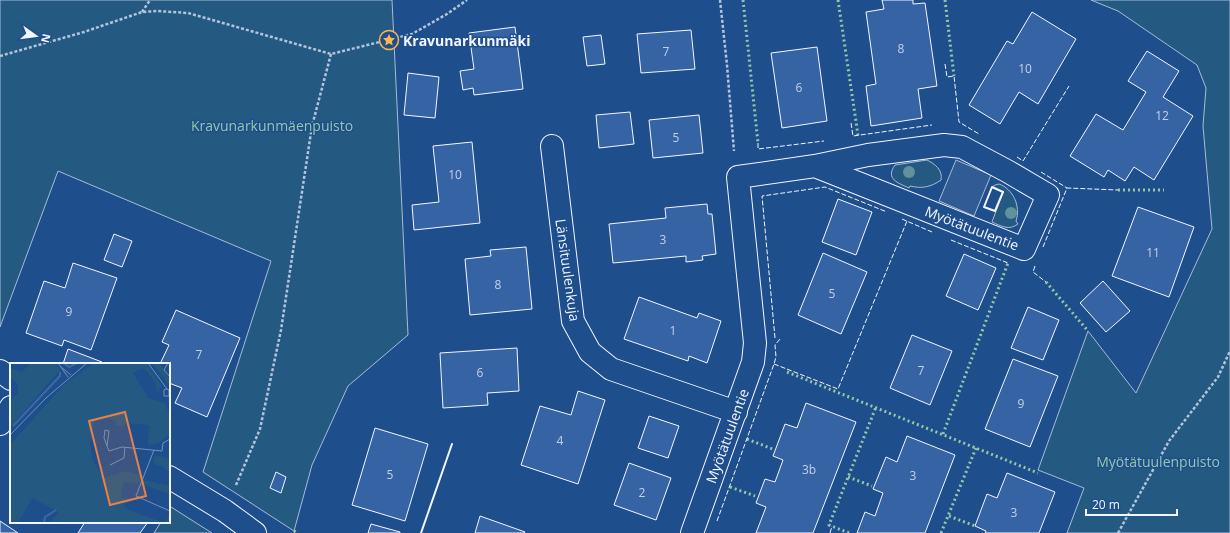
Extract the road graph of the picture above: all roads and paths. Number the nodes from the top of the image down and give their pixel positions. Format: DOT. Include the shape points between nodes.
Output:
graph roads {
  1 [pos="150,0"];
  2 [pos="467,0"];
  3 [pos="720,0"];
  4 [pos="142,12"];
  5 [pos="331,54"];
  6 [pos="0,56"];
  7 [pos="552,146"];
  8 [pos="815,166"];
  9 [pos="738,177"];
  10 [pos="1230,351"];
  11 [pos="0,371"];
  12 [pos="10,378"];
  13 [pos="10,409"];
  14 [pos="736,412"];
  15 [pos="0,424"];
  16 [pos="170,478"];
  17 [pos="225,511"];
  18 [pos="254,533"];
  19 [pos="692,533"];
  20 [pos="1118,533"];
  1 -- 4 [label="path"];
  2 -- 5 [label="path" via="412,34"];
  3 -- 9 [label="path"];
  4 -- 5 [label="path" via="188,13"];
  4 -- 6 [label="path"];
  5 -- 17 [label="path" via="312,126 281,330 260,429"];
  7 -- 14 [label="street, Länsituulenkuja" via="573,322 590,352 611,369"];
  8 -- 8 [label="street, Myötätuulentie" via="1024,249 1048,195 962,148 944,145 868,155"];
  8 -- 9 [label="street, Myötätuulentie"];
  9 -- 14 [label="street, Myötätuulentie" via="755,343 753,362"];
  10 -- 20 [label="path" via="1218,377 1169,441"];
  11 -- 12 [label="street"];
  13 -- 15 [label="street"];
  14 -- 19 [label="street, Myötätuulentie"];
  16 -- 17 [label="street"];
  17 -- 18 [label="street"];
}
